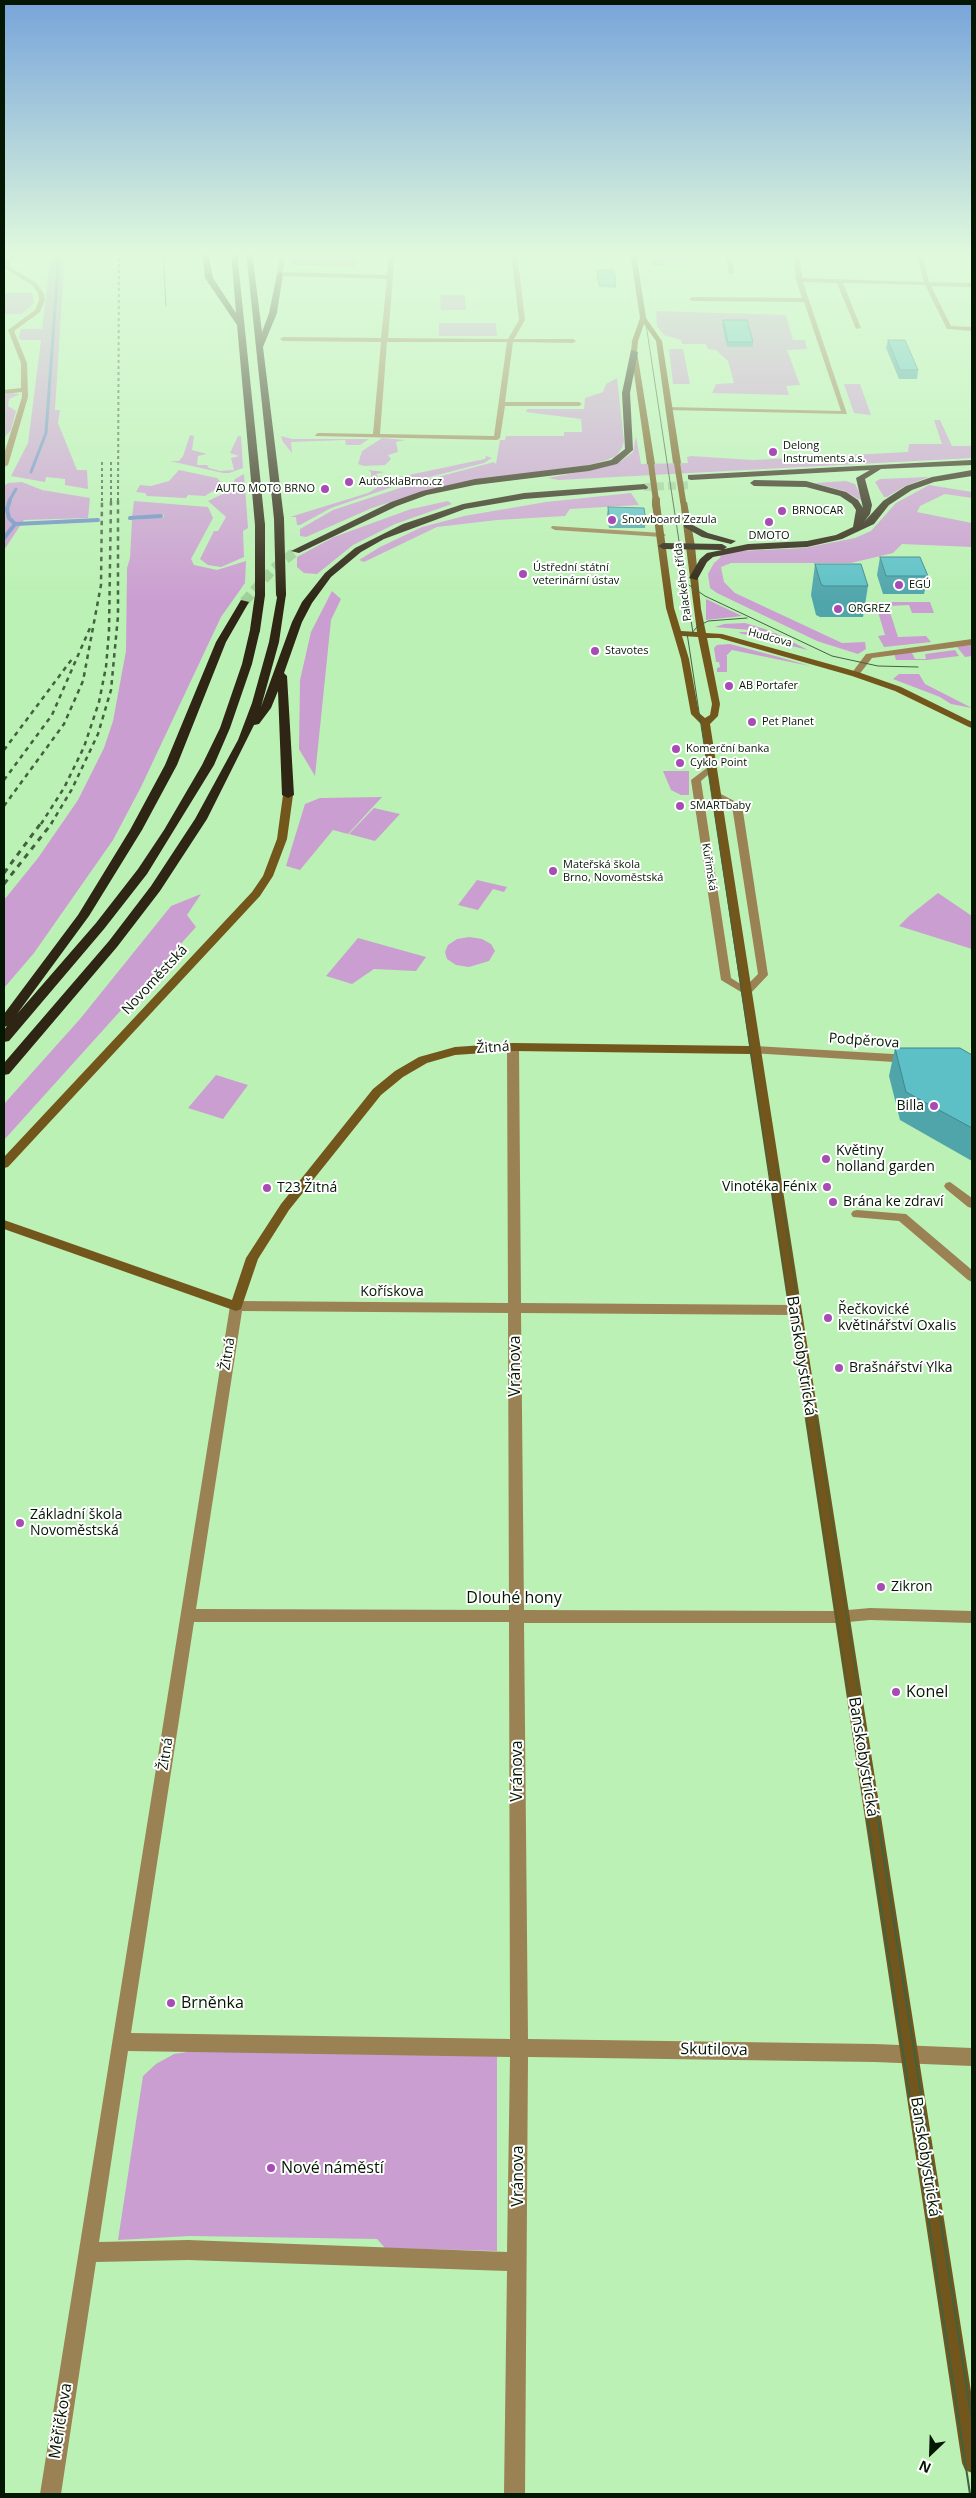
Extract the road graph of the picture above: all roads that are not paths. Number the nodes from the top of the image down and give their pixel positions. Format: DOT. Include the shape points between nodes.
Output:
graph roads {
  1 [pos="24,369"];
  2 [pos="246,369"];
  3 [pos="261,369"];
  4 [pos="382,369"];
  5 [pos="506,369"];
  6 [pos="631,369"];
  7 [pos="637,369"];
  8 [pos="663,369"];
  9 [pos="830,369"];
  10 [pos="25,390"];
  11 [pos="4,392"];
  12 [pos="502,404"];
  13 [pos="579,404"];
  14 [pos="668,409"];
  15 [pos="318,435"];
  16 [pos="376,436"];
  17 [pos="972,462"];
  18 [pos="4,465"];
  19 [pos="908,465"];
  20 [pos="828,469"];
  21 [pos="972,471"];
  22 [pos="862,476"];
  23 [pos="732,482"];
  24 [pos="511,488"];
  25 [pos="475,493"];
  26 [pos="880,510"];
  27 [pos="687,525"];
  28 [pos="858,525"];
  29 [pos="345,528"];
  30 [pos="555,528"];
  31 [pos="662,535"];
  32 [pos="747,545"];
  33 [pos="663,546"];
  34 [pos="691,546"];
  35 [pos="296,551"];
  36 [pos="694,578"];
  37 [pos="281,595"];
  38 [pos="244,602"];
  39 [pos="678,633"];
  40 [pos="701,634"];
  41 [pos="972,642"];
  42 [pos="282,663"];
  43 [pos="855,674"];
  44 [pos="705,723"];
  45 [pos="972,725"];
  46 [pos="243,740"];
  47 [pos="712,767"];
  48 [pos="288,795"];
  49 [pos="717,795"];
  50 [pos="746,992"];
  51 [pos="4,1023"];
  52 [pos="4,1038"];
  53 [pos="513,1047"];
  54 [pos="755,1050"];
  55 [pos="920,1059"];
  56 [pos="4,1071"];
  57 [pos="4,1164"];
  58 [pos="950,1186"];
  59 [pos="972,1204"];
  60 [pos="856,1214"];
  61 [pos="4,1224"];
  62 [pos="972,1276"];
  63 [pos="236,1306"];
  64 [pos="515,1308"];
  65 [pos="794,1310"];
  66 [pos="187,1615"];
  67 [pos="516,1616"];
  68 [pos="841,1616"];
  69 [pos="972,1617"];
  70 [pos="120,2042"];
  71 [pos="519,2047"];
  72 [pos="909,2055"];
  73 [pos="972,2057"];
  74 [pos="88,2252"];
  75 [pos="517,2262"];
  76 [pos="972,2463"];
  77 [pos="50,2494"];
  78 [pos="515,2494"];
  1 -- 10 [label="street"];
  2 -- 52 [label="highway, bridge" via="260,525 260,595 245,672 225,728 208,766 142,871 100,926"];
  3 -- 37 [label="highway, bridge" via="279,519"];
  4 -- 16 [label="street"];
  5 -- 12 [label="street"];
  6 -- 29 [label="highway" via="626,393 629,445 623,456 614,462 475,482 425,493"];
  7 -- 31 [label="street, Palackého třída, bridge"];
  8 -- 14 [label="street, Palackého třída"];
  9 -- 14 [label="street" via="846,414"];
  10 -- 11 [label="street"];
  10 -- 18 [label="street"];
  12 -- 13 [label="street"];
  12 -- 16 [label="street" via="497,438"];
  14 -- 27 [label="street, Palackého třída, bridge"];
  15 -- 16 [label="street"];
  17 -- 19 [label="highway"];
  19 -- 20 [label="highway"];
  19 -- 22 [label="highway" via="873,470"];
  20 -- 22 [label="highway" via="854,471"];
  20 -- 23 [label="highway" via="692,481"];
  21 -- 22 [label="highway"];
  21 -- 26 [label="highway" via="915,485"];
  22 -- 23 [label="highway"];
  22 -- 26 [label="highway" via="874,489"];
  22 -- 28 [label="highway" via="859,480 868,505"];
  23 -- 28 [label="highway" via="796,483 833,490 855,502 861,514"];
  24 -- 42 [label="highway" via="643,484 496,500 443,512 381,537 342,562 315,590 297,622"];
  25 -- 29 [label="highway" via="399,509"];
  26 -- 28 [label="highway" via="871,522"];
  27 -- 32 [label="highway" via="713,538"];
  27 -- 34 [label="street, Palackého třída"];
  28 -- 32 [label="highway" via="839,537 816,542"];
  29 -- 35 [label="highway"];
  30 -- 31 [label="street, Palackého třída"];
  31 -- 33 [label="street, Palackého třída"];
  32 -- 34 [label="highway"];
  32 -- 36 [label="highway" via="710,555"];
  33 -- 34 [label="highway"];
  33 -- 39 [label="street, Palackého třída" via="670,608"];
  34 -- 36 [label="street, Palackého třída"];
  36 -- 40 [label="street, Palackého třída"];
  37 -- 42 [label="highway" via="287,624"];
  37 -- 46 [label="highway" via="274,642"];
  38 -- 51 [label="highway" via="220,642 171,765 136,830 83,916"];
  39 -- 40 [label="street, Hudcova"];
  39 -- 44 [label="street, Palackého třída" via="695,714"];
  40 -- 43 [label="street, Hudcova" via="797,656"];
  40 -- 44 [label="street, Palackého třída" via="709,661 716,709 714,716"];
  41 -- 43 [label="street" via="869,656"];
  42 -- 46 [label="highway" via="267,706"];
  42 -- 48 [label="highway"];
  43 -- 45 [label="street, Hudcova" via="898,689"];
  44 -- 47 [label="street, Palackého třída"];
  46 -- 56 [label="highway" via="201,819 156,888 83,981"];
  47 -- 49 [label="street, Kuřimská"];
  47 -- 50 [label="street, Kuřimská" via="696,780 707,856 726,980"];
  48 -- 57 [label="street, Novoměstská" via="282,839 268,876 256,894"];
  49 -- 50 [label="street, Kuřimská"];
  49 -- 50 [label="street" via="737,805 763,975"];
  50 -- 54 [label="street, Kuřimská"];
  53 -- 54 [label="street, Žitná"];
  53 -- 63 [label="street, Žitná" via="455,1051 424,1060 377,1092 267,1232 249,1265"];
  53 -- 64 [label="street, Vránova"];
  54 -- 55 [label="street, Podpěrova"];
  54 -- 65 [label="street, Banskobystrická"];
  58 -- 59 [label="street"];
  60 -- 62 [label="street" via="902,1217"];
  61 -- 63 [label="street, Kořískova"];
  63 -- 64 [label="street, Kořískova"];
  63 -- 66 [label="street, Žitná"];
  64 -- 65 [label="street, Kořískova"];
  64 -- 67 [label="street, Vránova"];
  65 -- 68 [label="street, Banskobystrická"];
  66 -- 67 [label="street, Dlouhé hony"];
  66 -- 70 [label="street, Žitná"];
  67 -- 68 [label="street, Dlouhé hony"];
  67 -- 71 [label="street, Vránova"];
  68 -- 69 [label="street, Dlouhé hony"];
  68 -- 72 [label="street, Banskobystrická"];
  70 -- 71 [label="street"];
  70 -- 74 [label="street"];
  71 -- 72 [label="street, Skutilova"];
  71 -- 75 [label="street, Vránova"];
  72 -- 73 [label="street, Skutilova"];
  72 -- 76 [label="street, Banskobystrická"];
  74 -- 75 [label="street" via="188,2250"];
  74 -- 77 [label="street, Měřičkova"];
  75 -- 78 [label="street, Vránova"];
}
